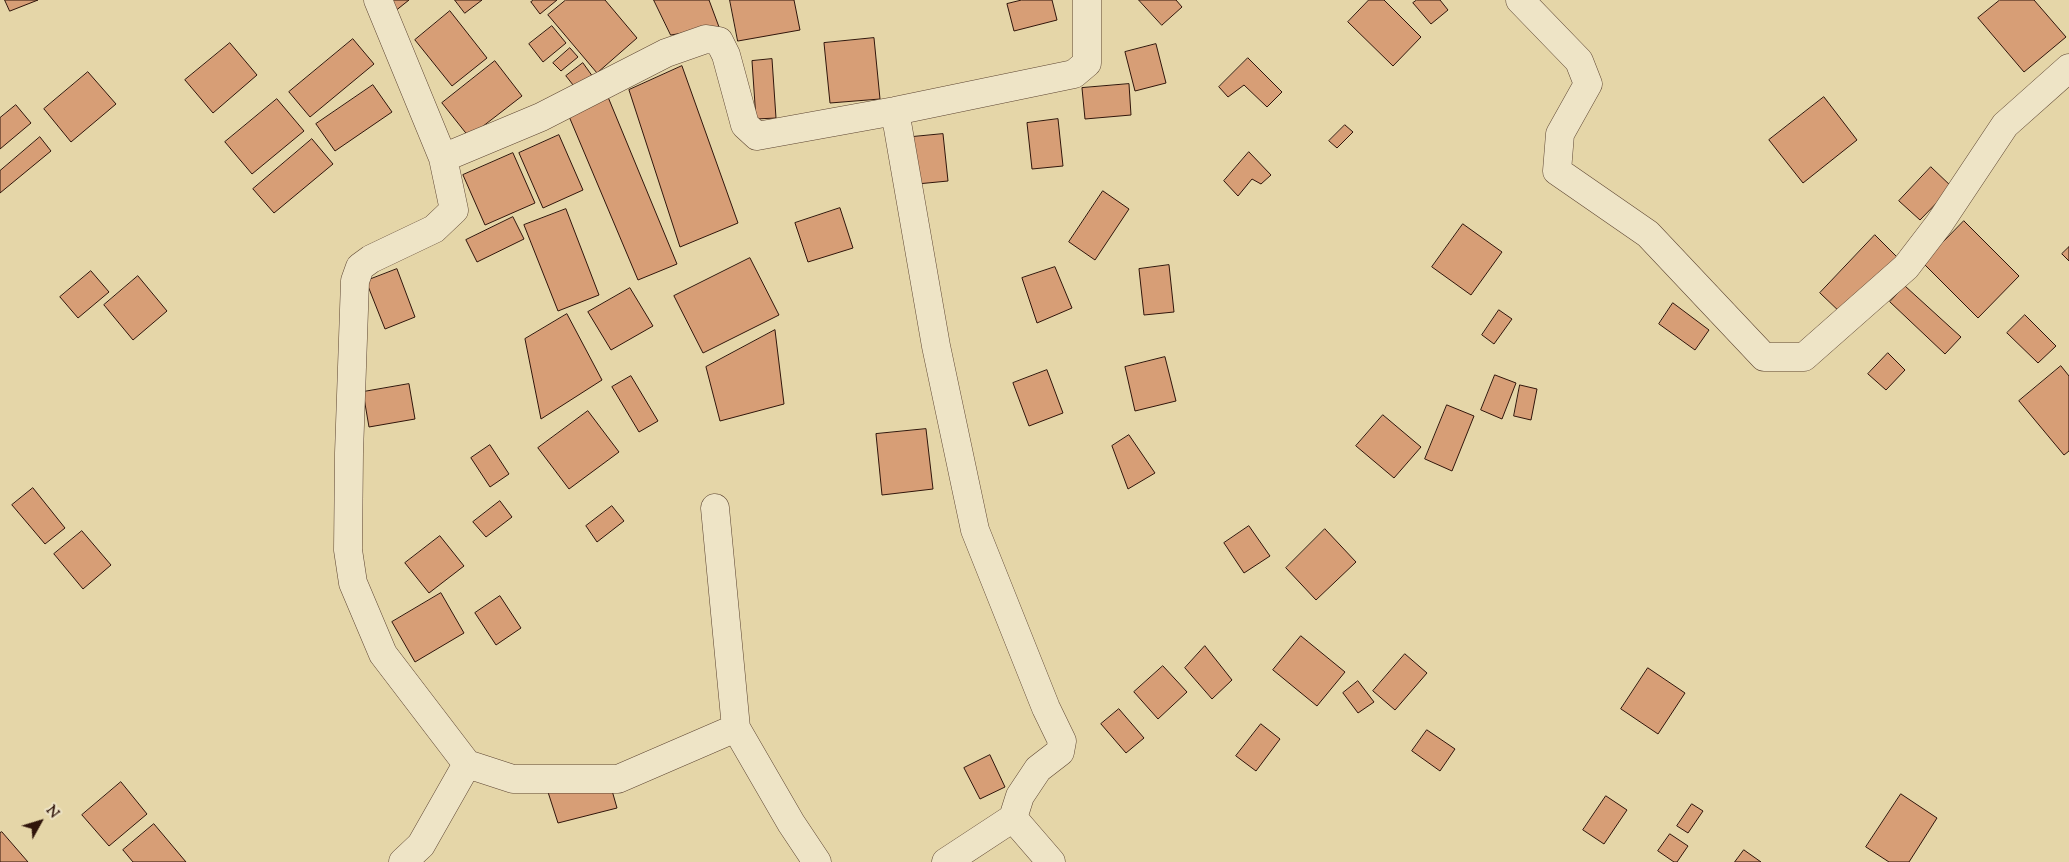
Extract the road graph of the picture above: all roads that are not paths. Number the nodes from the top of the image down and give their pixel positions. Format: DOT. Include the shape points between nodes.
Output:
graph roads {
  1 [pos="378,0"];
  2 [pos="1087,0"];
  3 [pos="1520,0"];
  4 [pos="2069,68"];
  5 [pos="895,111"];
  6 [pos="443,158"];
  7 [pos="716,508"];
  8 [pos="736,728"];
  9 [pos="467,764"];
  10 [pos="1013,818"];
  11 [pos="403,862"];
  12 [pos="817,862"];
  13 [pos="946,862"];
  14 [pos="1051,862"];
  1 -- 6 [label="street"];
  2 -- 5 [label="street" via="1087,63 1074,74"];
  3 -- 4 [label="street" via="1578,61 1588,84 1560,134 1557,171 1648,234 1764,357 1804,357 1906,267 2005,125"];
  5 -- 6 [label="street" via="757,136 745,125 726,55 719,41 706,39 666,53 541,117"];
  5 -- 10 [label="street" via="936,346 975,530 1062,741 1060,752 1038,769 1020,796"];
  6 -- 9 [label="street" via="454,210 434,229 371,259 360,267 355,281 348,550 353,583 383,654"];
  7 -- 8 [label="street"];
  8 -- 9 [label="street" via="618,779 513,779"];
  8 -- 12 [label="street" via="791,824"];
  9 -- 11 [label="street" via="420,845"];
  10 -- 13 [label="street"];
  10 -- 14 [label="street"];
}
